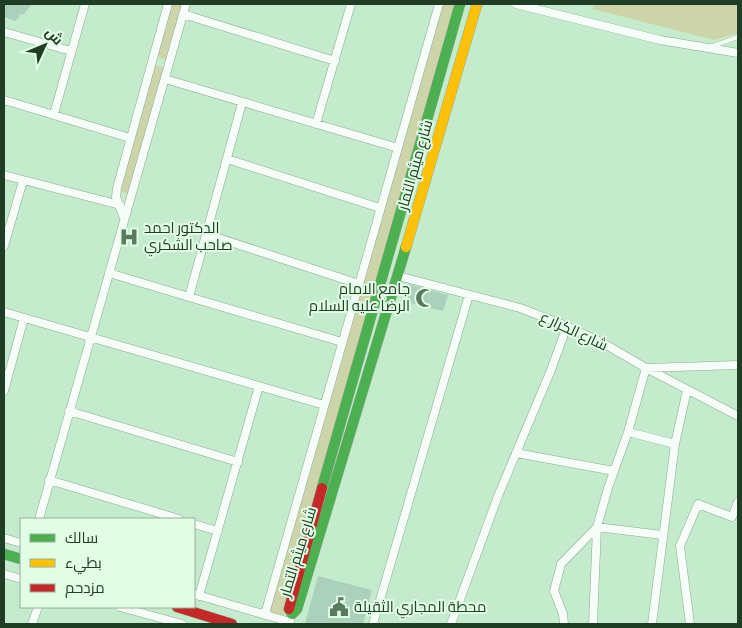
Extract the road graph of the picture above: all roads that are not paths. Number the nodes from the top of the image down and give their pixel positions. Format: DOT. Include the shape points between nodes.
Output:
graph roads {
  1 [pos="84,4"];
  2 [pos="168,4"];
  3 [pos="186,4"];
  4 [pos="351,4"];
  5 [pos="439,4"];
  6 [pos="460,4"];
  7 [pos="478,4"];
  8 [pos="516,4"];
  9 [pos="183,14"];
  10 [pos="4,32"];
  11 [pos="738,37"];
  12 [pos="705,48"];
  13 [pos="71,51"];
  14 [pos="738,53"];
  15 [pos="152,60"];
  16 [pos="335,61"];
  17 [pos="168,65"];
  18 [pos="165,79"];
  19 [pos="4,100"];
  20 [pos="242,103"];
  21 [pos="54,114"];
  22 [pos="316,124"];
  23 [pos="130,138"];
  24 [pos="398,148"];
  25 [pos="227,160"];
  26 [pos="4,175"];
  27 [pos="24,181"];
  28 [pos="118,204"];
  29 [pos="127,207"];
  30 [pos="380,208"];
  31 [pos="124,218"];
  32 [pos="206,234"];
  33 [pos="4,246"];
  34 [pos="109,273"];
  35 [pos="398,276"];
  36 [pos="359,284"];
  37 [pos="469,295"];
  38 [pos="189,297"];
  39 [pos="4,312"];
  40 [pos="24,318"];
  41 [pos="567,326"];
  42 [pos="91,336"];
  43 [pos="342,342"];
  44 [pos="738,365"];
  45 [pos="646,368"];
  46 [pos="260,386"];
  47 [pos="687,390"];
  48 [pos="4,391"];
  49 [pos="324,405"];
  50 [pos="69,411"];
  51 [pos="738,416"];
  52 [pos="628,432"];
  53 [pos="675,444"];
  54 [pos="516,454"];
  55 [pos="238,462"];
  56 [pos="614,471"];
  57 [pos="50,480"];
  58 [pos="738,502"];
  59 [pos="39,518"];
  60 [pos="176,518"];
  61 [pos="195,524"];
  62 [pos="597,527"];
  63 [pos="218,531"];
  64 [pos="662,534"];
  65 [pos="4,538"];
  66 [pos="20,543"];
  67 [pos="4,554"];
  68 [pos="20,560"];
  69 [pos="4,574"];
  70 [pos="20,579"];
  71 [pos="197,595"];
  72 [pos="38,608"];
  73 [pos="124,608"];
  74 [pos="180,608"];
  75 [pos="265,614"];
  76 [pos="291,620"];
  77 [pos="32,624"];
  78 [pos="182,624"];
  79 [pos="232,624"];
  80 [pos="374,624"];
  81 [pos="451,624"];
  82 [pos="564,624"];
  83 [pos="593,624"];
  84 [pos="652,624"];
  85 [pos="690,624"];
  1 -- 13 [label="street"];
  2 -- 15 [label="street"];
  3 -- 9 [label="street"];
  4 -- 16 [label="street"];
  5 -- 24 [label="street"];
  6 -- 76 [label="street, شارع ميثم التمار" via="289,607"];
  7 -- 35 [label="street, شارع ميثم التمار"];
  8 -- 12 [label="street"];
  9 -- 16 [label="street"];
  9 -- 17 [label="street"];
  10 -- 13 [label="street"];
  11 -- 12 [label="lane"];
  12 -- 14 [label="street"];
  13 -- 21 [label="street"];
  15 -- 17 [label="street"];
  15 -- 23 [label="street"];
  16 -- 22 [label="street"];
  17 -- 18 [label="street"];
  18 -- 20 [label="street"];
  18 -- 29 [label="street"];
  19 -- 21 [label="street"];
  20 -- 22 [label="street"];
  20 -- 25 [label="street"];
  21 -- 23 [label="street"];
  22 -- 24 [label="street"];
  23 -- 28 [label="street" via="117,188"];
  24 -- 30 [label="street"];
  25 -- 30 [label="street"];
  25 -- 32 [label="street"];
  26 -- 27 [label="street"];
  27 -- 28 [label="street"];
  27 -- 33 [label="street"];
  28 -- 29 [label="street"];
  28 -- 31 [label="street"];
  29 -- 31 [label="street"];
  30 -- 36 [label="street"];
  31 -- 34 [label="street"];
  32 -- 36 [label="street"];
  32 -- 38 [label="street"];
  34 -- 38 [label="street"];
  34 -- 42 [label="street"];
  35 -- 37 [label="street, شارع الكرار ع"];
  35 -- 76 [label="street, شارع ميثم التمار"];
  36 -- 43 [label="street"];
  37 -- 41 [label="street, شارع الكرار ع" via="520,308"];
  37 -- 80 [label="street"];
  38 -- 43 [label="street"];
  39 -- 40 [label="street"];
  40 -- 42 [label="street"];
  40 -- 48 [label="street"];
  41 -- 45 [label="street, شارع الكرار ع"];
  41 -- 54 [label="street"];
  42 -- 46 [label="street"];
  42 -- 50 [label="street"];
  43 -- 49 [label="street"];
  44 -- 45 [label="street"];
  45 -- 47 [label="street, شارع الكرار ع"];
  45 -- 52 [label="street"];
  46 -- 49 [label="street"];
  46 -- 55 [label="street"];
  47 -- 51 [label="street, شارع الكرار ع"];
  47 -- 53 [label="street"];
  49 -- 75 [label="street"];
  50 -- 55 [label="street"];
  50 -- 57 [label="street"];
  52 -- 53 [label="street"];
  52 -- 56 [label="street"];
  53 -- 64 [label="street"];
  54 -- 56 [label="street"];
  54 -- 81 [label="street"];
  55 -- 63 [label="street"];
  56 -- 62 [label="street"];
  57 -- 59 [label="street"];
  57 -- 60 [label="street"];
  58 -- 85 [label="street" via="732,517 698,504 680,546"];
  61 -- 63 [label="street"];
  62 -- 64 [label="street"];
  62 -- 82 [label="street" via="561,564 554,591 564,614"];
  62 -- 83 [label="street"];
  63 -- 71 [label="street"];
  64 -- 84 [label="street"];
  65 -- 66 [label="street"];
  67 -- 68 [label="street"];
  69 -- 70 [label="street"];
  71 -- 75 [label="street"];
  72 -- 77 [label="street"];
  73 -- 78 [label="street"];
  74 -- 79 [label="street"];
  75 -- 76 [label="street"];
}
